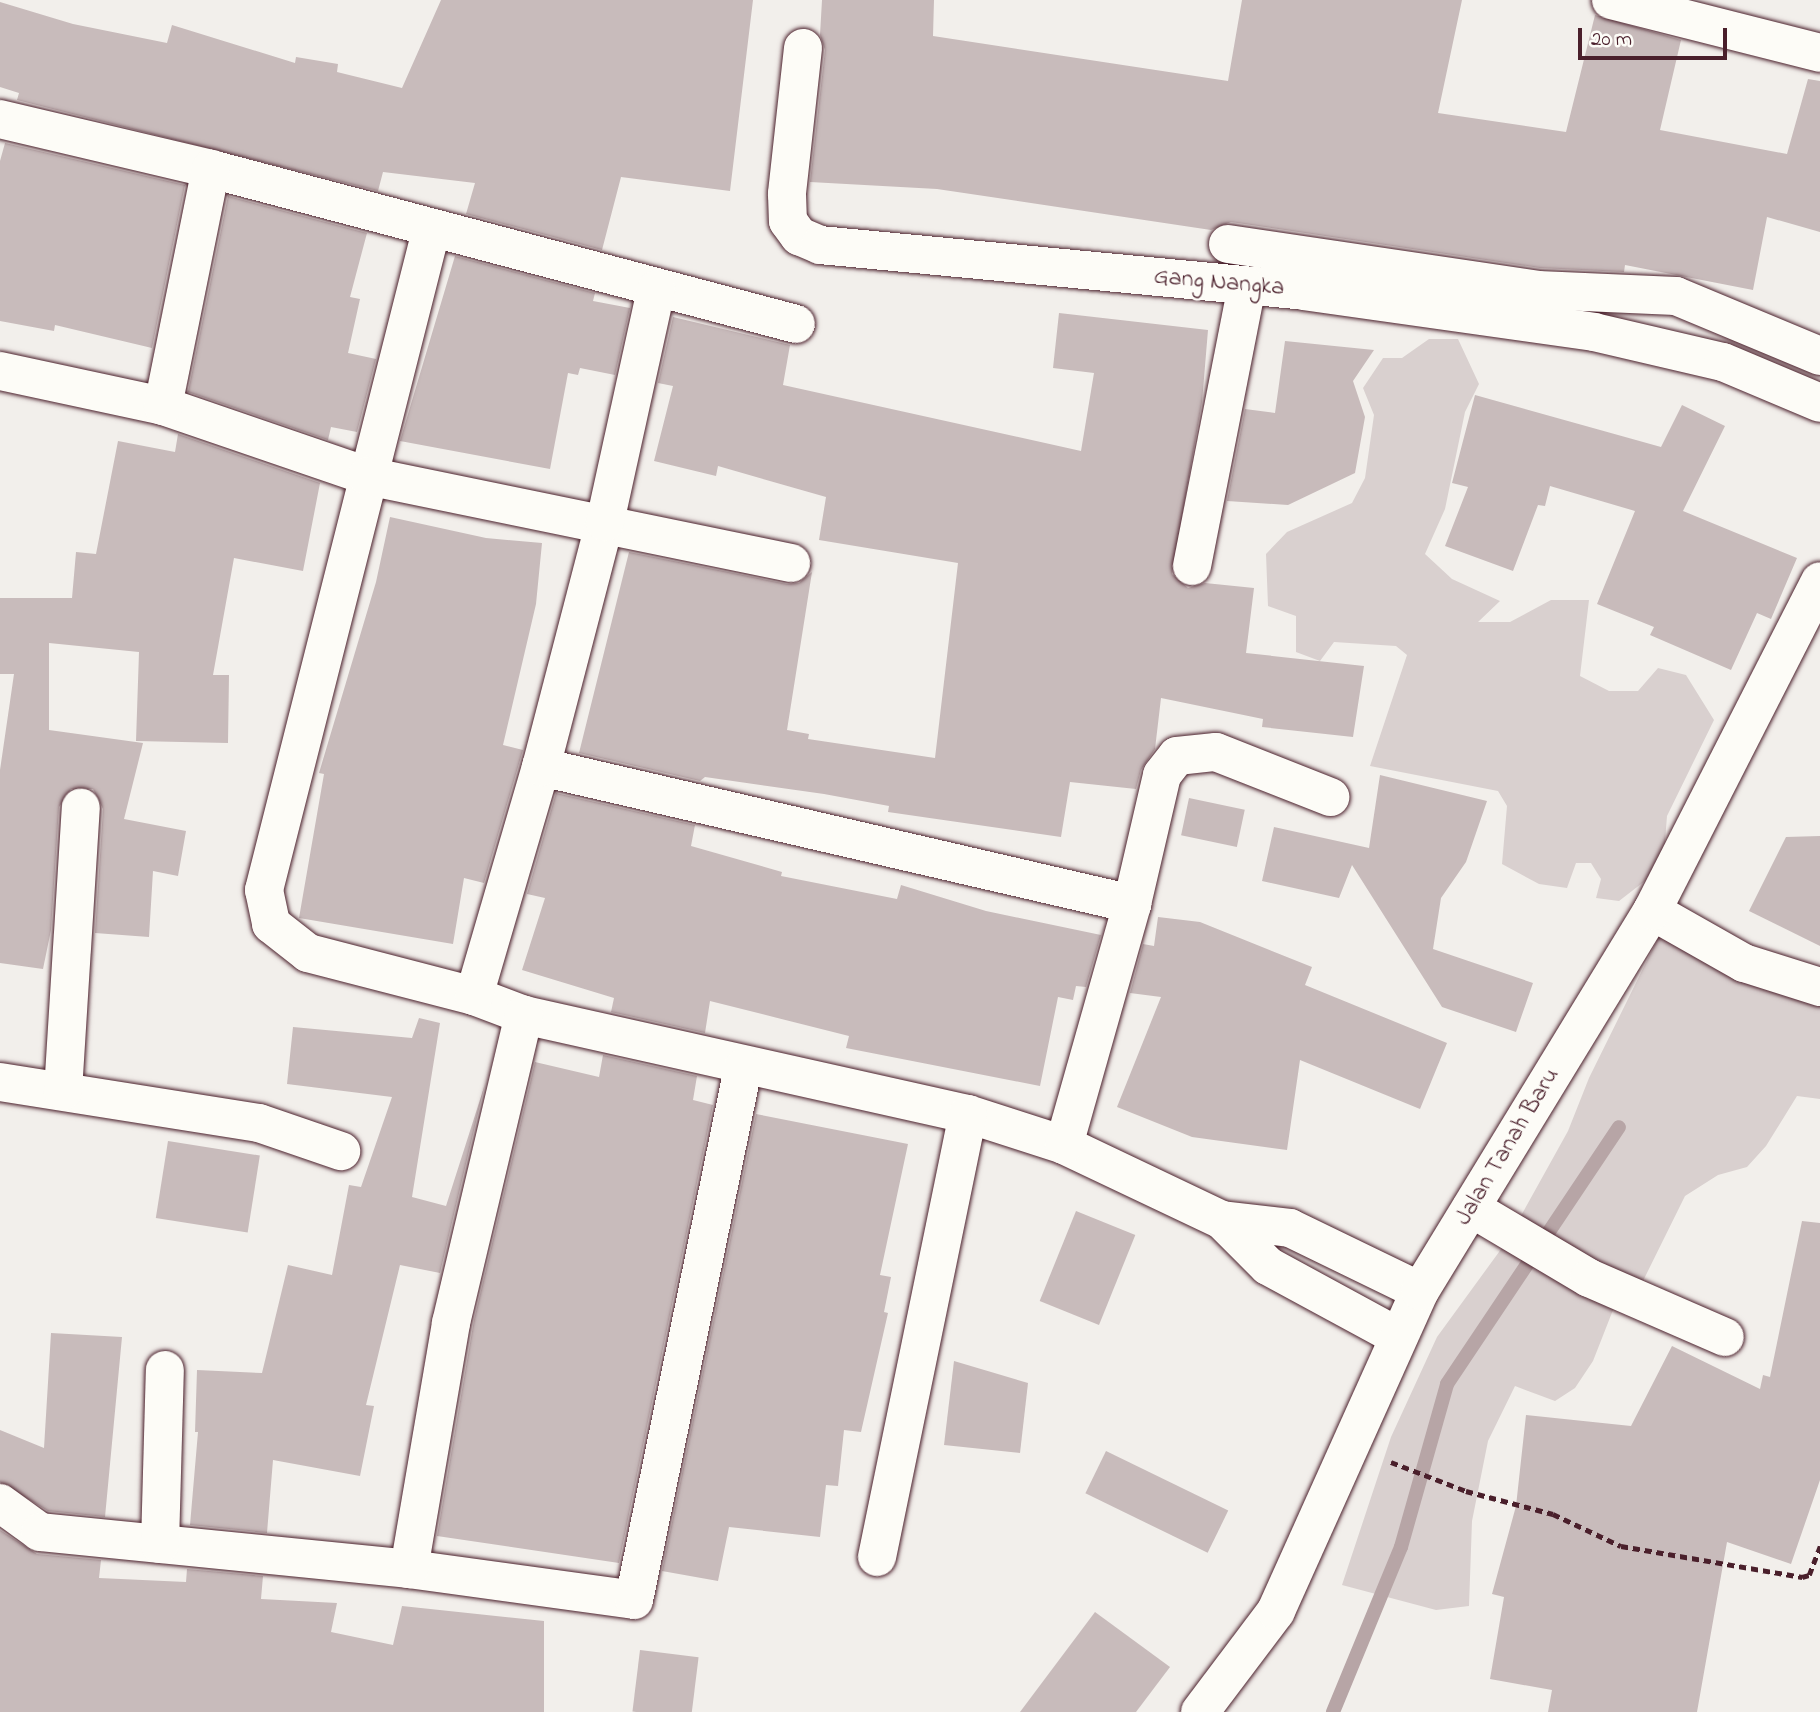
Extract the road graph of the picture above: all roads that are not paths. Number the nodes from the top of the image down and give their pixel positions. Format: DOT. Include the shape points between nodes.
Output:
graph roads {
  1 [pos="1611,0"];
  2 [pos="803,48"];
  3 [pos="1820,53"];
  4 [pos="0,119"];
  5 [pos="211,169"];
  6 [pos="431,231"];
  7 [pos="1228,244"];
  8 [pos="1247,286"];
  9 [pos="656,290"];
  10 [pos="796,324"];
  11 [pos="1820,356"];
  12 [pos="0,371"];
  13 [pos="1820,403"];
  14 [pos="163,406"];
  15 [pos="367,476"];
  16 [pos="605,522"];
  17 [pos="792,563"];
  18 [pos="1192,566"];
  19 [pos="1820,581"];
  20 [pos="541,767"];
  21 [pos="1330,797"];
  22 [pos="81,808"];
  23 [pos="1132,904"];
  24 [pos="1660,915"];
  25 [pos="1820,986"];
  26 [pos="474,996"];
  27 [pos="524,1015"];
  28 [pos="743,1068"];
  29 [pos="0,1082"];
  30 [pos="63,1091"];
  31 [pos="968,1114"];
  32 [pos="1064,1145"];
  33 [pos="341,1151"];
  34 [pos="1471,1208"];
  35 [pos="1223,1220"];
  36 [pos="1420,1291"];
  37 [pos="1397,1336"];
  38 [pos="1725,1337"];
  39 [pos="165,1370"];
  40 [pos="0,1503"];
  41 [pos="160,1544"];
  42 [pos="877,1558"];
  43 [pos="409,1569"];
  44 [pos="1200,1712"];
  1 -- 3 [label="street"];
  2 -- 8 [label="street, Gang Nangka" via="787,194 788,221 799,236 820,245"];
  4 -- 5 [label="street"];
  5 -- 6 [label="street"];
  5 -- 14 [label="street"];
  6 -- 9 [label="street"];
  6 -- 15 [label="street"];
  7 -- 11 [label="street" via="1538,290 1676,296"];
  8 -- 13 [label="street, Gang Nangka" via="1594,332 1723,362"];
  8 -- 18 [label="street"];
  9 -- 10 [label="street"];
  9 -- 16 [label="street"];
  12 -- 14 [label="street"];
  14 -- 15 [label="street"];
  15 -- 16 [label="street"];
  15 -- 26 [label="street" via="264,890 271,924 308,953"];
  16 -- 17 [label="street"];
  16 -- 20 [label="street"];
  19 -- 24 [label="street, Jalan Tanah Baru"];
  20 -- 23 [label="street"];
  20 -- 26 [label="street"];
  21 -- 23 [label="street" via="1216,752 1177,756 1162,775"];
  22 -- 30 [label="street"];
  23 -- 32 [label="street"];
  24 -- 25 [label="street" via="1744,963"];
  24 -- 34 [label="street, Jalan Tanah Baru"];
  26 -- 27 [label="street"];
  27 -- 28 [label="street"];
  27 -- 43 [label="street" via="451,1323"];
  28 -- 31 [label="street"];
  28 -- 43 [label="street" via="634,1600"];
  29 -- 30 [label="street"];
  30 -- 33 [label="street" via="259,1123"];
  31 -- 32 [label="street"];
  31 -- 42 [label="street"];
  32 -- 35 [label="street"];
  34 -- 36 [label="street, Jalan Tanah Baru"];
  34 -- 38 [label="street" via="1590,1279"];
  35 -- 36 [label="street" via="1290,1228"];
  35 -- 37 [label="street" via="1268,1266"];
  36 -- 37 [label="street, Jalan Tanah Baru"];
  37 -- 44 [label="street, Jalan Tanah Baru" via="1276,1611"];
  39 -- 41 [label="street"];
  40 -- 41 [label="street" via="40,1532"];
  41 -- 43 [label="street"];
}
